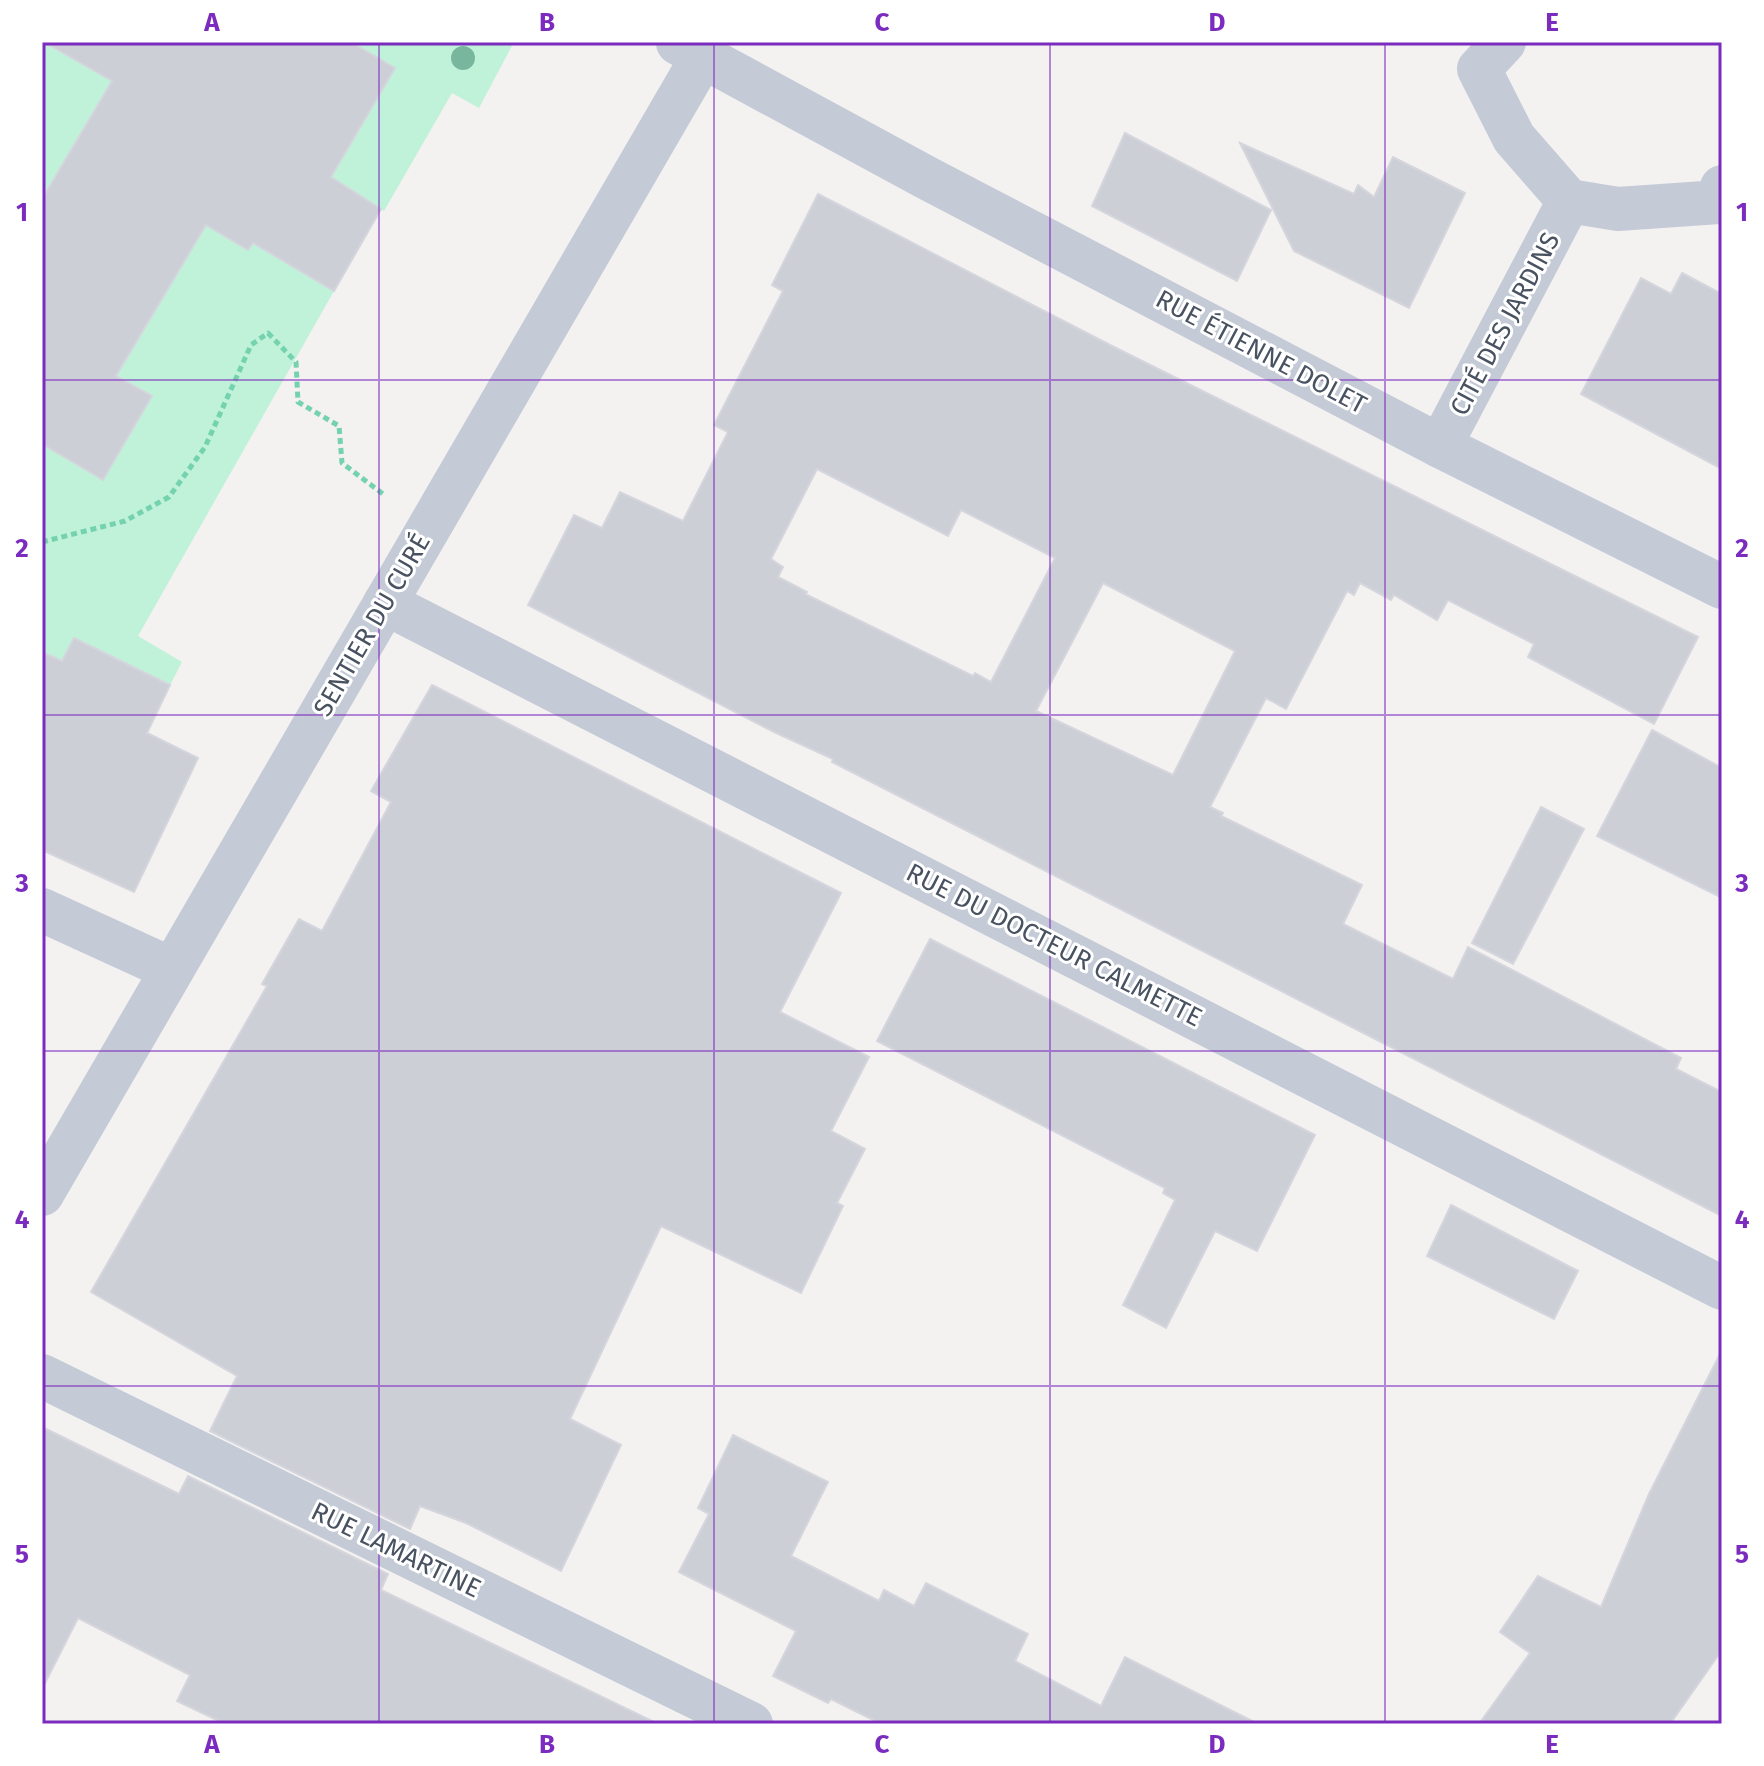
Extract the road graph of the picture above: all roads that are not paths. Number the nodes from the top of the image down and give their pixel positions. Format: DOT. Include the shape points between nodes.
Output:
graph roads {
  1 [pos="1504,42"];
  2 [pos="690,49"];
  3 [pos="1722,187"];
  4 [pos="1569,201"];
  5 [pos="1440,446"];
  6 [pos="1722,587"];
  7 [pos="385,603"];
  8 [pos="42,910"];
  9 [pos="171,969"];
  10 [pos="42,1194"];
  11 [pos="1722,1288"];
  12 [pos="42,1376"];
  13 [pos="751,1724"];
  1 -- 4 [label="street, CITÉ DES JARDINS" via="1479,69 1514,138"];
  2 -- 5 [label="street, RUE ÉTIENNE DOLET"];
  2 -- 7 [label="street, SENTIER DU CURÉ"];
  3 -- 4 [label="street, CITÉ DES JARDINS" via="1719,202 1618,209"];
  4 -- 5 [label="street, CITÉ DES JARDINS"];
  5 -- 6 [label="street, RUE ÉTIENNE DOLET"];
  7 -- 9 [label="street, SENTIER DU CURÉ"];
  7 -- 11 [label="street, RUE DU DOCTEUR CALMETTE"];
  8 -- 9 [label="street"];
  9 -- 10 [label="street, SENTIER DU CURÉ"];
  12 -- 13 [label="street, RUE LAMARTINE"];
}
